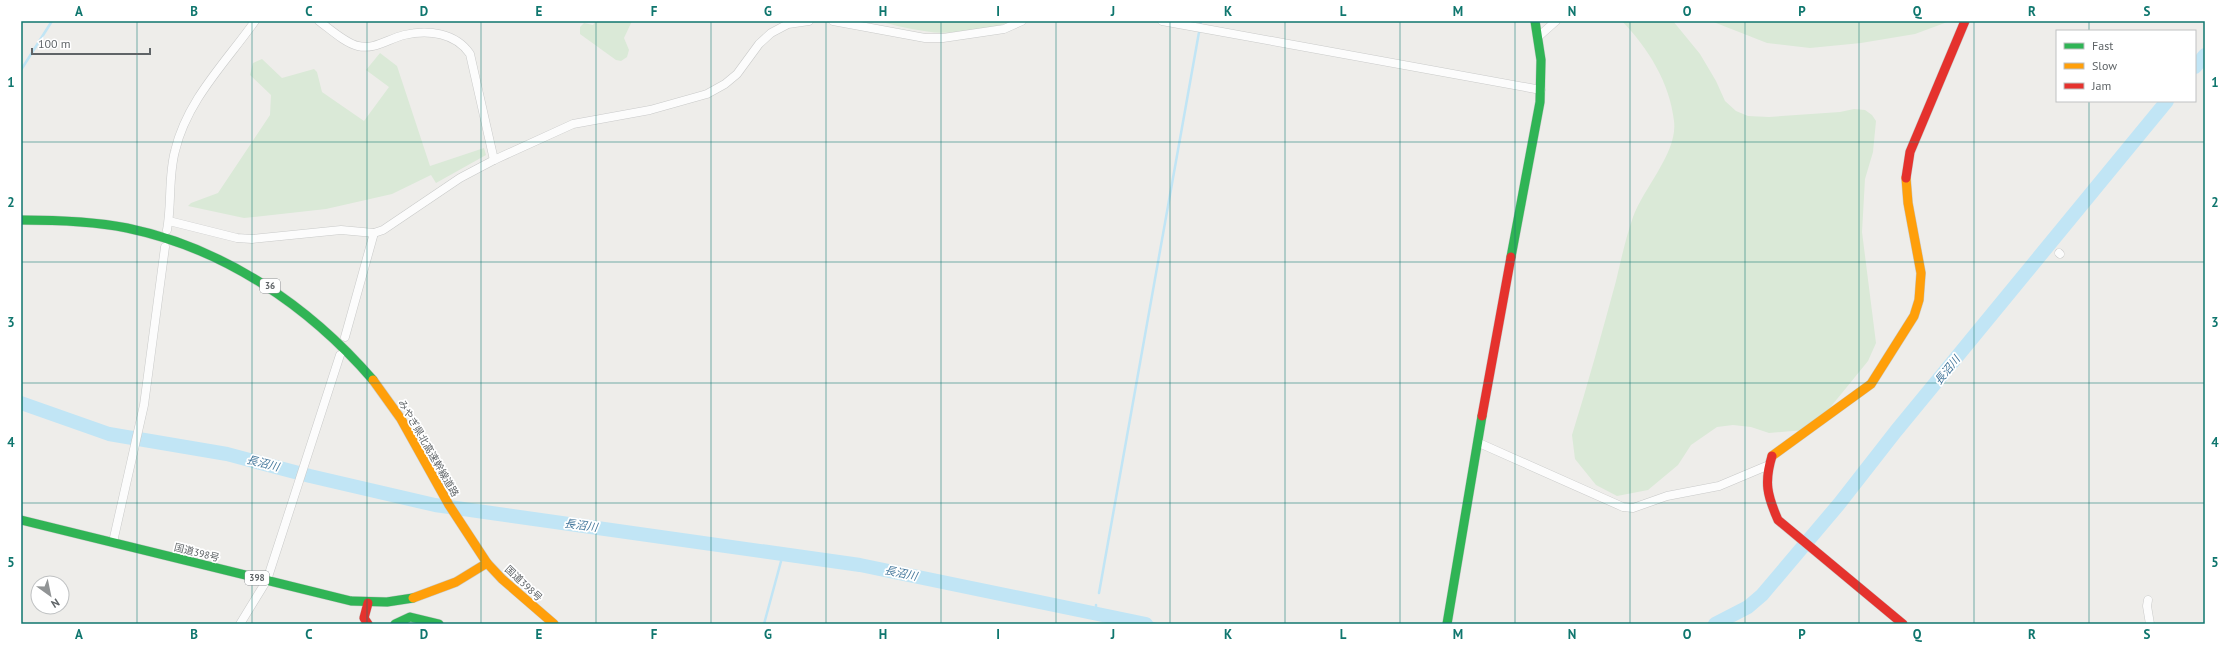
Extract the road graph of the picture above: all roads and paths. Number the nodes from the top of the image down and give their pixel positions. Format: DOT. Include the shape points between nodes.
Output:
graph roads {
  1 [pos="255,21"];
  2 [pos="319,21"];
  3 [pos="809,21"];
  4 [pos="833,21"];
  5 [pos="1022,21"];
  6 [pos="1162,21"];
  7 [pos="1535,21"];
  8 [pos="1556,21"];
  9 [pos="1965,21"];
  10 [pos="1538,37"];
  11 [pos="1541,90"];
  12 [pos="494,160"];
  13 [pos="21,220"];
  14 [pos="169,221"];
  15 [pos="167,230"];
  16 [pos="374,232"];
  17 [pos="165,247"];
  18 [pos="345,337"];
  19 [pos="340,355"];
  20 [pos="1479,443"];
  21 [pos="1769,464"];
  22 [pos="21,520"];
  23 [pos="113,542"];
  24 [pos="488,563"];
  25 [pos="267,580"];
  26 [pos="2148,600"];
  27 [pos="368,603"];
  28 [pos="240,624"];
  29 [pos="368,624"];
  30 [pos="395,624"];
  31 [pos="439,624"];
  32 [pos="554,624"];
  33 [pos="1447,624"];
  34 [pos="1903,624"];
  35 [pos="2150,624"];
  1 -- 14 [label="street" via="206,86 185,121 172,165"];
  2 -- 12 [label="street" via="356,46 370,47 418,33 454,38 463,44 470,54"];
  3 -- 12 [label="street" via="788,24 771,33 737,74 707,94 643,112 584,121"];
  4 -- 5 [label="street" via="925,38 943,38 1004,29"];
  6 -- 11 [label="street"];
  7 -- 10 [label="main road"];
  8 -- 10 [label="street"];
  9 -- 21 [label="main road" via="1917,135 1908,163 1906,189 1921,273 1919,300 1914,316 1871,384 1773,454"];
  10 -- 11 [label="main road"];
  11 -- 20 [label="main road" via="1495,340"];
  12 -- 16 [label="street" via="460,178 397,222"];
  13 -- 24 [label="main road, みやぎ県北高速幹線道路 / 36" via="65,220 140,231 215,257 273,288 327,331 374,382 401,419 436,484 467,535"];
  14 -- 15 [label="street"];
  14 -- 16 [label="street" via="236,238 252,239 342,230"];
  16 -- 18 [label="street"];
  17 -- 23 [label="street" via="145,397"];
  19 -- 25 [label="street"];
  20 -- 21 [label="street" via="1623,507 1633,508 1667,496 1719,486"];
  20 -- 33 [label="main road"];
  21 -- 34 [label="main road" via="1767,486 1772,509 1778,520 1812,551"];
  22 -- 23 [label="main road, 国道398号 / 398"];
  23 -- 25 [label="main road, 国道398号 / 398"];
  24 -- 27 [label="main road, 国道398号 / 398" via="442,589 406,599"];
  24 -- 32 [label="main road, 国道398号" via="502,579"];
  25 -- 27 [label="main road, 国道398号 / 398"];
  25 -- 28 [label="street"];
  26 -- 35 [label="street"];
  27 -- 29 [label="main road" via="364,618"];
  30 -- 31 [label="main road" via="410,617"];
}
